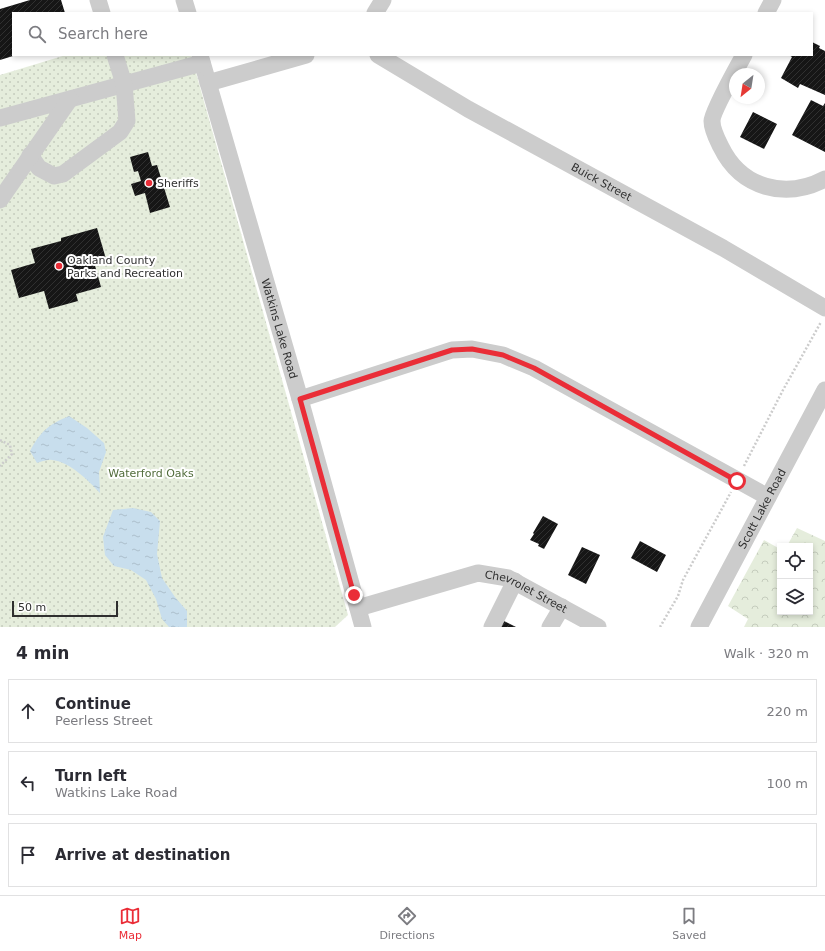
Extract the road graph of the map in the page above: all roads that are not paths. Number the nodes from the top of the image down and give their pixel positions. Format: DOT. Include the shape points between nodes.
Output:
graph roads {
  1 [pos="98,0"];
  2 [pos="184,0"];
  3 [pos="383,0"];
  4 [pos="773,0"];
  5 [pos="102,12"];
  6 [pos="188,12"];
  7 [pos="377,12"];
  8 [pos="767,12"];
  9 [pos="115,56"];
  10 [pos="302,56"];
  11 [pos="380,56"];
  12 [pos="743,56"];
  13 [pos="201,59"];
  14 [pos="208,83"];
  15 [pos="124,84"];
  16 [pos="70,99"];
  17 [pos="0,118"];
  18 [pos="30,155"];
  19 [pos="825,179"];
  20 [pos="0,200"];
  21 [pos="825,308"];
  22 [pos="825,390"];
  23 [pos="300,399"];
  24 [pos="768,497"];
  25 [pos="514,581"];
  26 [pos="562,607"];
  27 [pos="358,608"];
  28 [pos="363,627"];
  29 [pos="492,627"];
  30 [pos="550,627"];
  31 [pos="598,627"];
  32 [pos="699,627"];
  1 -- 5 [label="street"];
  2 -- 6 [label="street"];
  3 -- 7 [label="street"];
  4 -- 8 [label="street"];
  9 -- 15 [label="street"];
  10 -- 14 [label="street"];
  11 -- 21 [label="street, Buick Street" via="468,110 723,248"];
  12 -- 19 [label="street" via="712,120 725,156 739,172 757,184 779,190 800,188"];
  13 -- 14 [label="street, Watkins Lake Road"];
  13 -- 15 [label="street"];
  14 -- 23 [label="street, Watkins Lake Road"];
  15 -- 16 [label="street"];
  15 -- 18 [label="street" via="127,120 120,132 63,174 54,176 39,168"];
  16 -- 17 [label="street"];
  16 -- 18 [label="street"];
  18 -- 20 [label="street"];
  22 -- 24 [label="street, Scott Lake Road"];
  23 -- 24 [label="street" via="452,350 472,349 503,355 540,371"];
  23 -- 27 [label="street, Watkins Lake Road"];
  24 -- 32 [label="street, Scott Lake Road"];
  25 -- 26 [label="street, Chevrolet Street"];
  25 -- 27 [label="street, Chevrolet Street" via="478,573"];
  25 -- 29 [label="street"];
  26 -- 30 [label="street"];
  26 -- 31 [label="street, Chevrolet Street"];
  27 -- 28 [label="street, Watkins Lake Road"];
}
